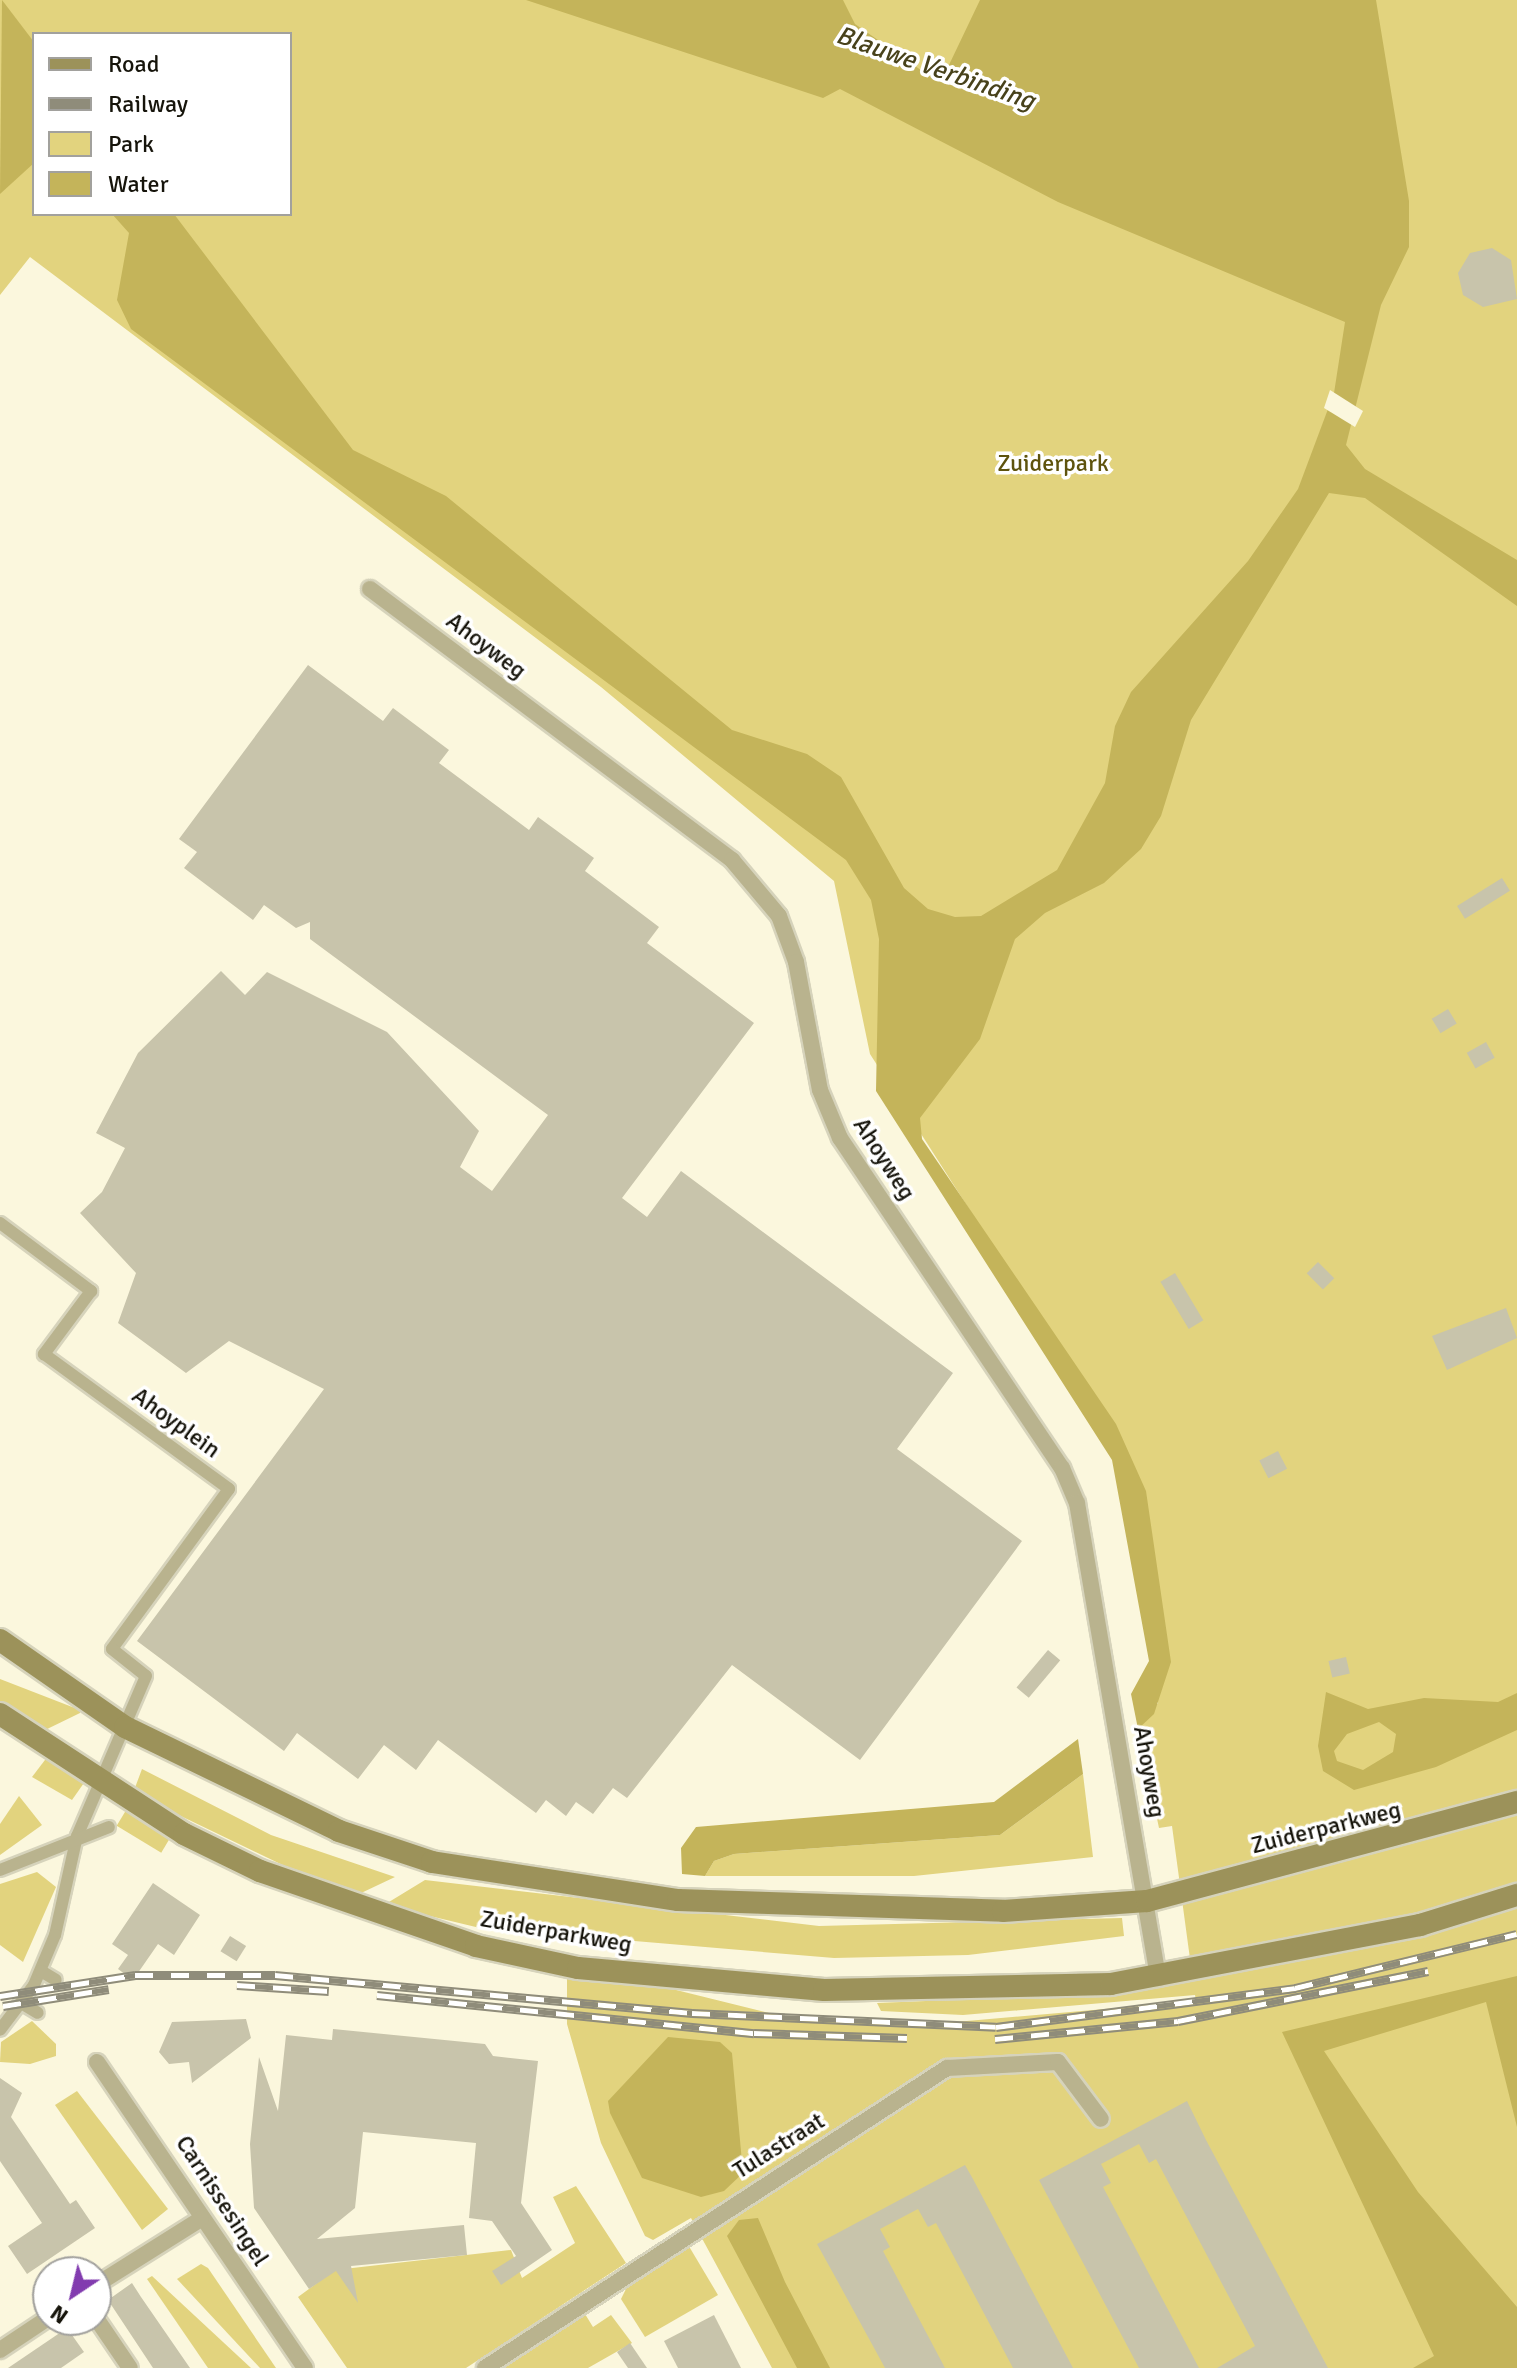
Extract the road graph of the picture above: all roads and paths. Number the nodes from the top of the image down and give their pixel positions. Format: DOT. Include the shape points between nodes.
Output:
graph roads {
  1 [pos="370,589"];
  2 [pos="0,1223"];
  3 [pos="0,1640"];
  4 [pos="0,1714"];
  5 [pos="125,1727"];
  6 [pos="103,1782"];
  7 [pos="1517,1802"];
  8 [pos="109,1827"];
  9 [pos="77,1836"];
  10 [pos="0,1870"];
  11 [pos="1517,1895"];
  12 [pos="1147,1901"];
  13 [pos="41,1971"];
  14 [pos="1158,1978"];
  15 [pos="56,1980"];
  16 [pos="23,2004"];
  17 [pos="38,2013"];
  18 [pos="0,2030"];
  19 [pos="97,2062"];
  20 [pos="1101,2119"];
  21 [pos="201,2219"];
  22 [pos="112,2275"];
  23 [pos="32,2329"];
  24 [pos="108,2336"];
  25 [pos="0,2350"];
  26 [pos="130,2368"];
  27 [pos="305,2368"];
  28 [pos="485,2368"];
  1 -- 12 [label="street, Ahoyweg" via="726,855 770,902 792,947 820,1090 840,1138 1069,1482 1088,1542"];
  2 -- 5 [label="street, Ahoyplein" via="91,1291 44,1354 229,1489 112,1649 146,1676"];
  3 -- 5 [label="main road, Zuiderparkweg"];
  4 -- 6 [label="main road, Zuiderparkweg"];
  5 -- 6 [label="street"];
  5 -- 12 [label="main road, Zuiderparkweg" via="339,1831 510,1877 820,1910 1003,1911"];
  6 -- 9 [label="street"];
  6 -- 14 [label="main road, Zuiderparkweg" via="184,1834 274,1876 476,1946 578,1968 824,1990 947,1991"];
  7 -- 12 [label="main road, Zuiderparkweg"];
  8 -- 9 [label="street"];
  9 -- 10 [label="street"];
  9 -- 13 [label="street" via="67,1901"];
  11 -- 14 [label="main road, Zuiderparkweg" via="1420,1925"];
  12 -- 14 [label="street"];
  13 -- 15 [label="street"];
  13 -- 16 [label="street"];
  16 -- 17 [label="street"];
  16 -- 18 [label="street"];
  19 -- 21 [label="street, Carnissesingel" via="198,2203"];
  20 -- 28 [label="street, Tulastraat" via="1058,2062 947,2068"];
  21 -- 22 [label="street"];
  21 -- 27 [label="street, Carnissesingel"];
  23 -- 25 [label="street"];
  24 -- 26 [label="street"];
}
